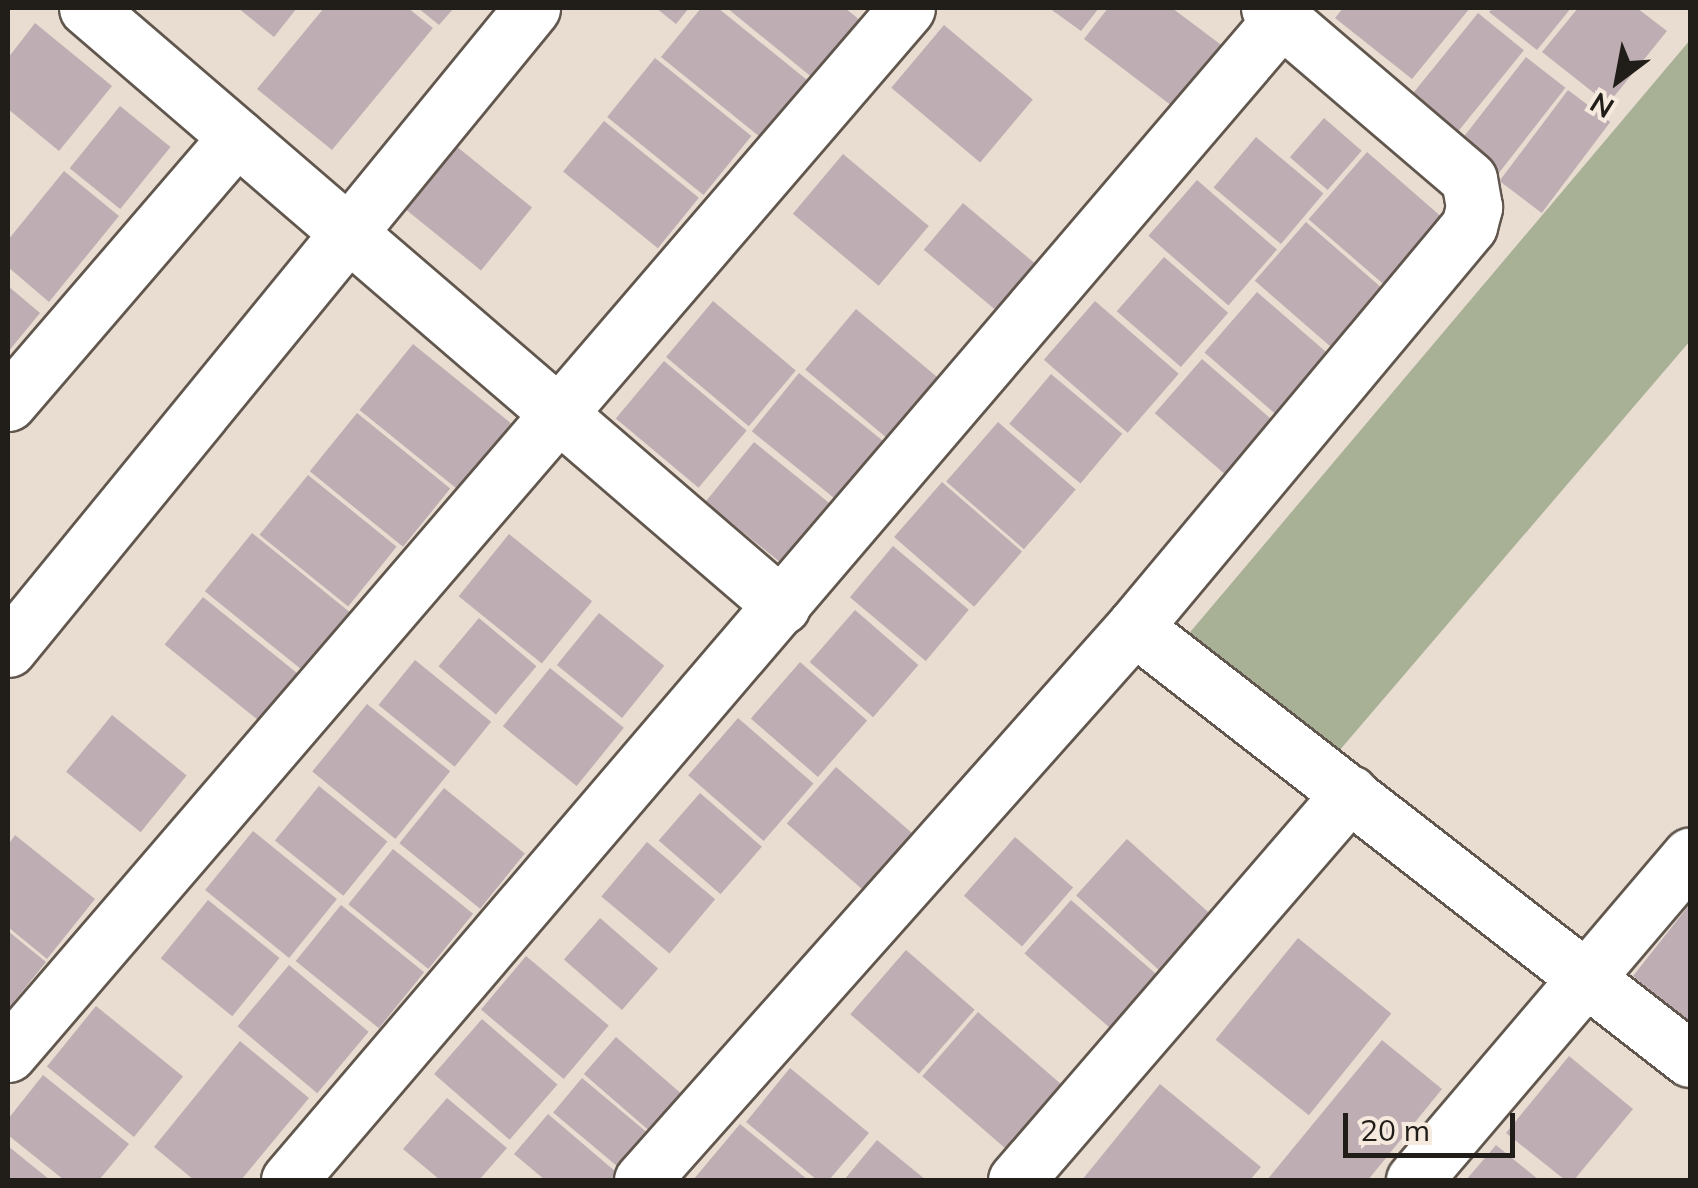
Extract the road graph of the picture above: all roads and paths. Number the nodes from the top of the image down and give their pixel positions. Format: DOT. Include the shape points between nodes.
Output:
graph roads {
  1 [pos="87,8"];
  2 [pos="532,8"];
  3 [pos="906,8"];
  4 [pos="1276,12"];
  5 [pos="238,137"];
  6 [pos="346,231"];
  7 [pos="8,402"];
  8 [pos="558,414"];
  9 [pos="782,606"];
  10 [pos="1134,627"];
  11 [pos="8,649"];
  12 [pos="1350,793"];
  13 [pos="1690,856"];
  14 [pos="1588,976"];
  15 [pos="8,1054"];
  16 [pos="1690,1059"];
  17 [pos="289,1180"];
  18 [pos="642,1180"];
  19 [pos="1016,1180"];
  20 [pos="1414,1180"];
  1 -- 5 [label="street"];
  2 -- 6 [label="street"];
  3 -- 8 [label="street"];
  4 -- 9 [label="street"];
  4 -- 10 [label="street" via="1469,179 1474,206 1469,226"];
  5 -- 6 [label="street"];
  5 -- 7 [label="street"];
  6 -- 8 [label="street"];
  6 -- 11 [label="street"];
  8 -- 9 [label="street"];
  8 -- 15 [label="street"];
  9 -- 17 [label="street"];
  10 -- 12 [label="street"];
  10 -- 18 [label="street"];
  12 -- 14 [label="street"];
  12 -- 19 [label="street"];
  13 -- 14 [label="street"];
  14 -- 16 [label="street"];
  14 -- 20 [label="street"];
}
